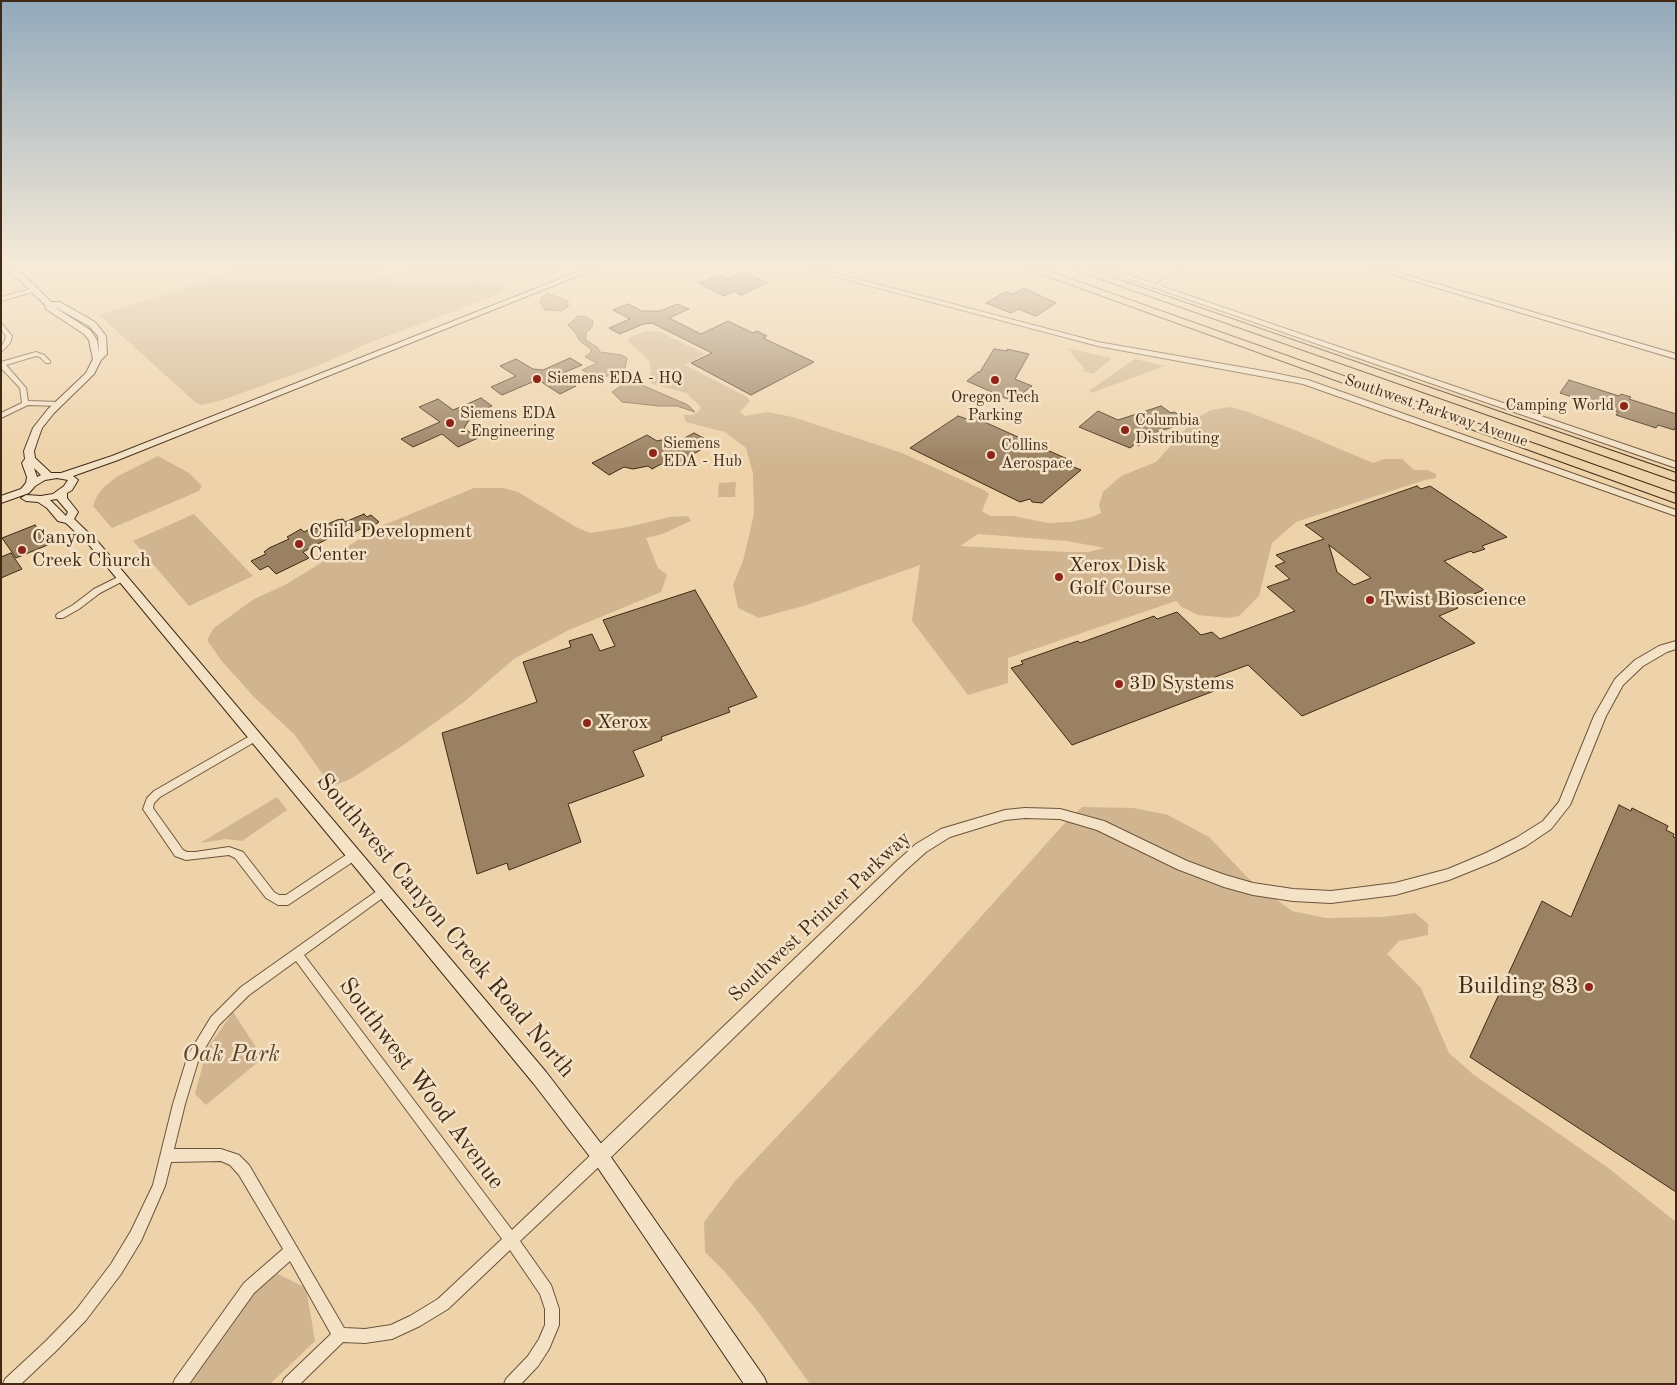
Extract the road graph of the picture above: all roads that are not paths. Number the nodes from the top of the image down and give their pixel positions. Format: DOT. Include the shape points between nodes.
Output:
graph roads {
  1 [pos="5,332"];
  2 [pos="86,332"];
  3 [pos="434,332"];
  4 [pos="1049,332"];
  5 [pos="1209,332"];
  6 [pos="1258,332"];
  7 [pos="1286,332"];
  8 [pos="1590,332"];
  9 [pos="1,350"];
  10 [pos="1676,357"];
  11 [pos="48,362"];
  12 [pos="2,364"];
  13 [pos="27,403"];
  14 [pos="59,404"];
  15 [pos="1,416"];
  16 [pos="30,459"];
  17 [pos="1676,466"];
  18 [pos="48,476"];
  19 [pos="1676,477"];
  20 [pos="69,478"];
  21 [pos="27,491"];
  22 [pos="62,492"];
  23 [pos="1676,498"];
  24 [pos="1,500"];
  25 [pos="41,500"];
  26 [pos="1,506"];
  27 [pos="1676,513"];
  28 [pos="69,520"];
  29 [pos="122,578"];
  30 [pos="60,616"];
  31 [pos="1676,644"];
  32 [pos="255,738"];
  33 [pos="353,856"];
  34 [pos="384,892"];
  35 [pos="297,954"];
  36 [pos="167,1156"];
  37 [pos="600,1156"];
  38 [pos="511,1240"];
  39 [pos="291,1251"];
  40 [pos="340,1335"];
  41 [pos="10,1384"];
  42 [pos="180,1384"];
  43 [pos="289,1384"];
  44 [pos="511,1384"];
  45 [pos="757,1384"];
  1 -- 9 [label="street" via="9,339"];
  2 -- 14 [label="main road" via="93,340 97,359 90,374"];
  3 -- 20 [label="main road"];
  4 -- 27 [label="street, Southwest Parkway Avenue" via="1092,343 1305,382"];
  5 -- 23 [label="highway"];
  6 -- 19 [label="highway"];
  7 -- 17 [label="street"];
  8 -- 10 [label="main road"];
  11 -- 12 [label="street" via="36,354"];
  12 -- 13 [label="street" via="23,388"];
  13 -- 14 [label="street"];
  13 -- 15 [label="street"];
  14 -- 16 [label="main road" via="38,428 29,451"];
  16 -- 18 [label="main road"];
  16 -- 21 [label="main road" via="27,464 32,477"];
  18 -- 20 [label="main road"];
  18 -- 21 [label="main road"];
  20 -- 22 [label="main road" via="72,484"];
  21 -- 24 [label="main road"];
  21 -- 25 [label="main road"];
  21 -- 26 [label="main road"];
  22 -- 25 [label="main road"];
  22 -- 28 [label="main road" via="62,498 73,512"];
  25 -- 28 [label="main road, Southwest Canyon Creek Road North" via="62,519"];
  28 -- 29 [label="main road, Southwest Canyon Creek Road North"];
  29 -- 30 [label="street"];
  29 -- 32 [label="main road, Southwest Canyon Creek Road North"];
  31 -- 37 [label="street, Southwest Printer Parkway" via="1639,663 1618,682 1600,716 1564,805 1547,825 1491,857 1449,874 1394,890 1331,897 1253,889 1182,865 1100,825 1060,814 1005,816 946,833 921,848 901,866"];
  32 -- 33 [label="main road, Southwest Canyon Creek Road North"];
  32 -- 33 [label="street" via="150,801 148,809 179,853 186,856 229,852 239,855 278,900 288,900"];
  33 -- 34 [label="main road, Southwest Canyon Creek Road North"];
  34 -- 35 [label="street"];
  34 -- 37 [label="main road, Southwest Canyon Creek Road North" via="540,1078"];
  35 -- 36 [label="street" via="234,1000 206,1033 194,1055"];
  35 -- 38 [label="street, Southwest Wood Avenue"];
  36 -- 39 [label="street" via="214,1155 234,1160 244,1170"];
  36 -- 41 [label="street" via="153,1202 116,1269 80,1315"];
  37 -- 38 [label="street"];
  37 -- 45 [label="main road, Southwest Canyon Creek Road North"];
  38 -- 40 [label="street" via="429,1314 392,1332"];
  38 -- 44 [label="street" via="546,1290 552,1309 552,1325 544,1344"];
  39 -- 40 [label="street"];
  39 -- 42 [label="street" via="249,1288"];
  40 -- 43 [label="street"];
}
